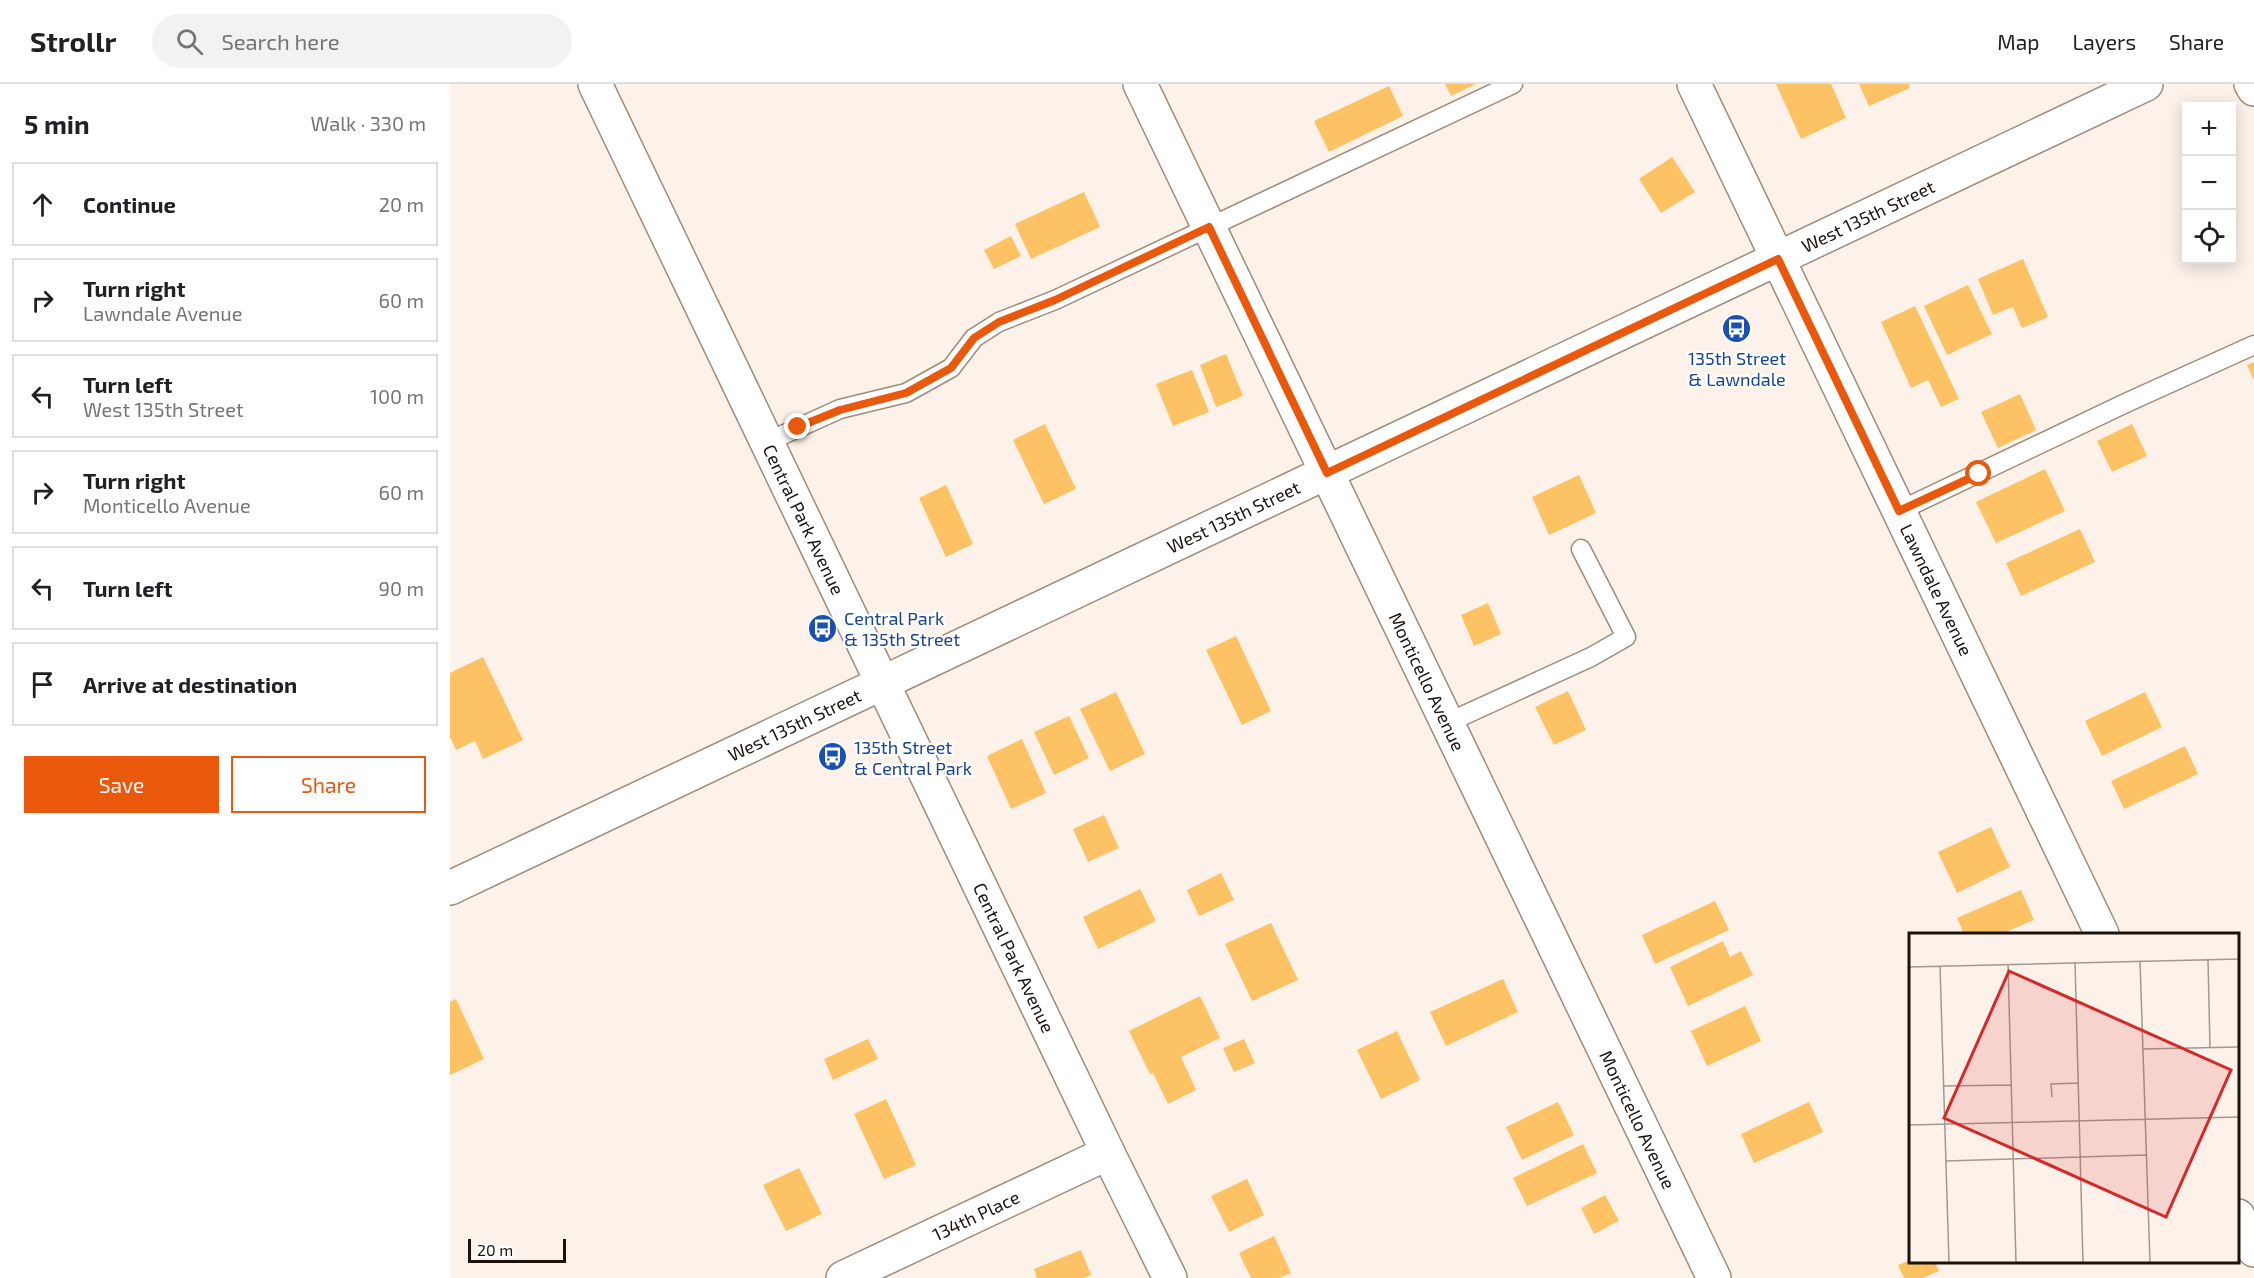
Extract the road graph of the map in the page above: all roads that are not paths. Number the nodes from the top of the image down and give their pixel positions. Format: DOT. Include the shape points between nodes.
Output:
graph roads {
  1 [pos="595,84"];
  2 [pos="1140,84"];
  3 [pos="1513,84"];
  4 [pos="1694,84"];
  5 [pos="2146,84"];
  6 [pos="2252,84"];
  7 [pos="2254,89"];
  8 [pos="1209,227"];
  9 [pos="1778,259"];
  10 [pos="2254,345"];
  11 [pos="767,442"];
  12 [pos="1327,473"];
  13 [pos="1899,511"];
  14 [pos="1581,549"];
  15 [pos="884,683"];
  16 [pos="1447,723"];
  17 [pos="450,888"];
  18 [pos="2102,933"];
  19 [pos="1108,1153"];
  20 [pos="2239,1218"];
  21 [pos="2254,1250"];
  22 [pos="843,1278"];
  23 [pos="1170,1278"];
  24 [pos="1714,1278"];
  1 -- 11 [label="street, Central Park Avenue"];
  2 -- 8 [label="street, Monticello Avenue"];
  3 -- 8 [label="lane"];
  4 -- 9 [label="street, Lawndale Avenue"];
  5 -- 9 [label="street, West 135th Street"];
  6 -- 7 [label="street"];
  8 -- 11 [label="lane" via="1055,300 999,322 974,338 951,368 906,393 840,410"];
  8 -- 12 [label="street, Monticello Avenue"];
  9 -- 12 [label="street, West 135th Street"];
  9 -- 13 [label="street, Lawndale Avenue"];
  10 -- 13 [label="lane"];
  11 -- 15 [label="street, Central Park Avenue"];
  12 -- 15 [label="street, West 135th Street"];
  12 -- 16 [label="street, Monticello Avenue"];
  13 -- 18 [label="street, Lawndale Avenue"];
  14 -- 16 [label="lane" via="1626,637"];
  15 -- 17 [label="street, West 135th Street"];
  15 -- 19 [label="street, Central Park Avenue"];
  16 -- 24 [label="street, Monticello Avenue"];
  19 -- 22 [label="street, 134th Place"];
  19 -- 23 [label="street, Central Park Avenue"];
  20 -- 21 [label="street"];
}
